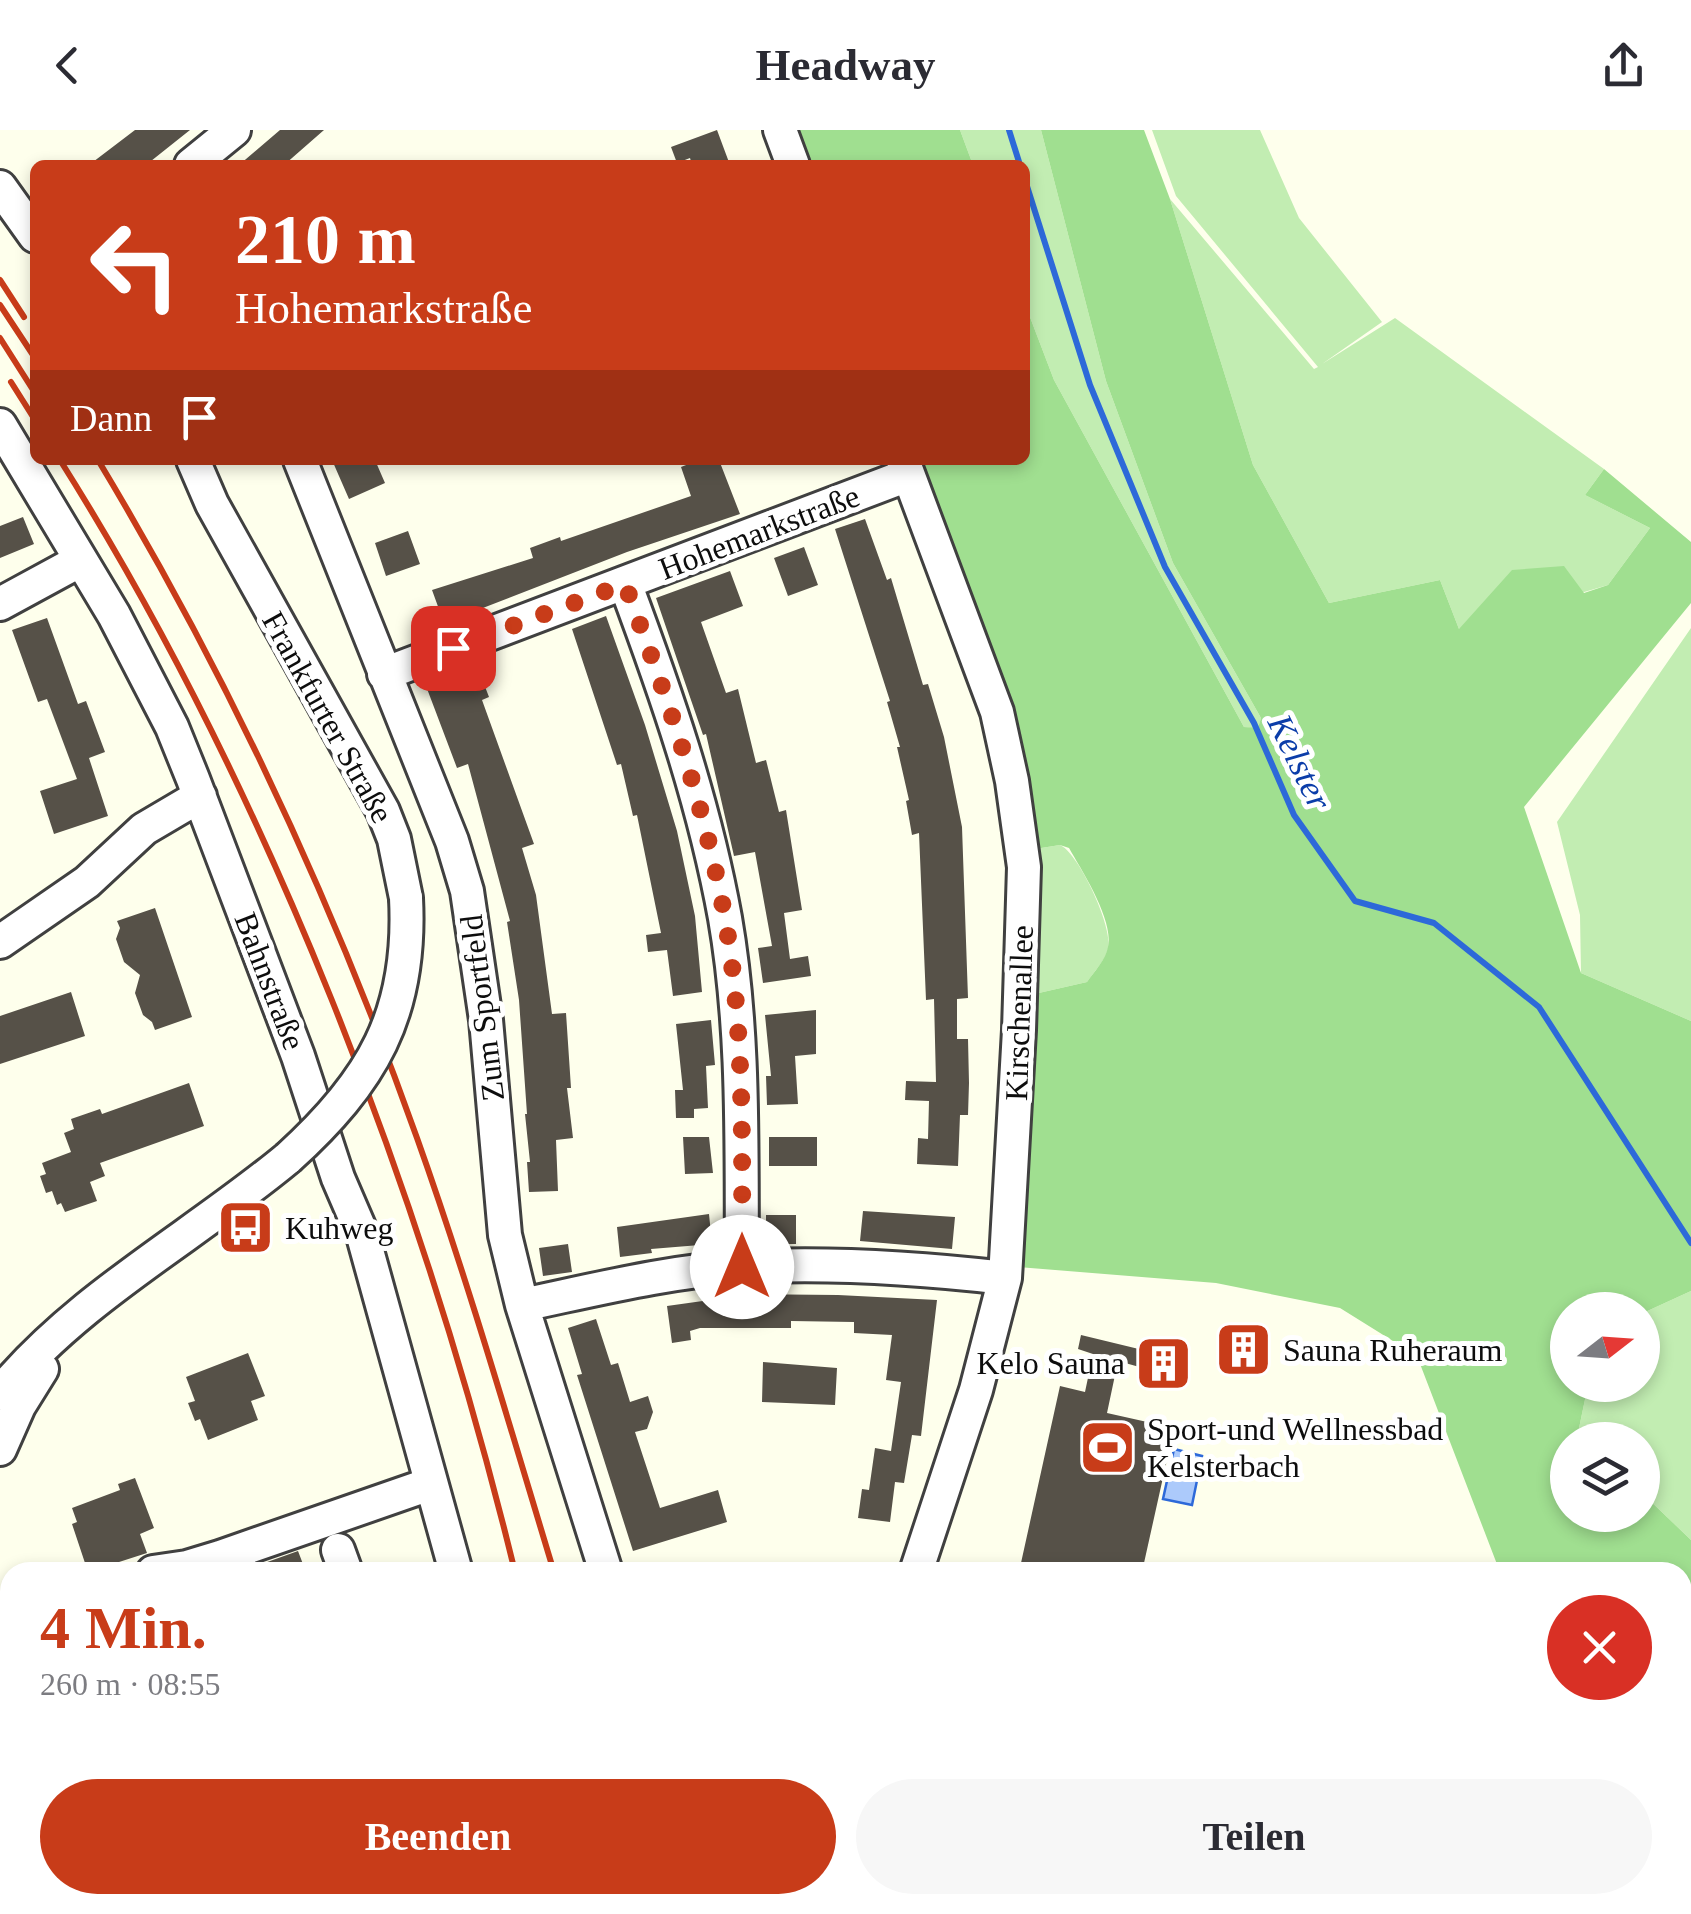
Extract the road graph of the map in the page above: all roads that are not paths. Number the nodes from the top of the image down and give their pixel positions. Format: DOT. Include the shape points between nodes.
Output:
graph roads {
  1 [pos="234,130"];
  2 [pos="780,130"];
  3 [pos="197,160"];
  4 [pos="791,160"];
  5 [pos="0,188"];
  6 [pos="30,229"];
  7 [pos="0,425"];
  8 [pos="195,465"];
  9 [pos="302,465"];
  10 [pos="906,468"];
  11 [pos="81,560"];
  12 [pos="625,584"];
  13 [pos="0,604"];
  14 [pos="384,674"];
  15 [pos="200,796"];
  16 [pos="0,942"];
  17 [pos="742,1267"];
  18 [pos="1005,1278"];
  19 [pos="522,1305"];
  20 [pos="84,1313"];
  21 [pos="0,1393"];
  22 [pos="0,1448"];
  23 [pos="430,1484"];
  24 [pos="204,1562"];
  25 [pos="453,1562"];
  26 [pos="603,1562"];
  27 [pos="920,1562"];
  1 -- 3 [label="street"];
  2 -- 4 [label="street"];
  5 -- 6 [label="street"];
  7 -- 11 [label="street, Bahnstraße"];
  8 -- 20 [label="street, Frankfurter Straße, bridge" via="376,796 394,839 406,898 406,964 390,1026 340,1107 288,1158"];
  9 -- 14 [label="street, Zum Sportfeld"];
  10 -- 12 [label="street, Hohemarkstraße"];
  10 -- 18 [label="street, Kirschenallee" via="996,712 1022,843"];
  11 -- 13 [label="street"];
  11 -- 15 [label="street, Bahnstraße" via="172,728"];
  12 -- 14 [label="street, Hohemarkstraße"];
  12 -- 17 [label="street" via="686,755 726,922 742,1080"];
  14 -- 19 [label="street, Zum Sportfeld" via="467,891 505,1236"];
  15 -- 16 [label="street" via="144,829 88,882"];
  15 -- 23 [label="street, Bahnstraße" via="364,1236"];
  17 -- 18 [label="street" via="899,1268"];
  17 -- 19 [label="street"];
  18 -- 27 [label="street, Kirschenallee"];
  19 -- 26 [label="street, Zum Sportfeld"];
  20 -- 21 [label="street, Frankfurter Straße"];
  20 -- 22 [label="street" via="19,1406"];
  23 -- 24 [label="street"];
  23 -- 25 [label="street, Bahnstraße"];
}
